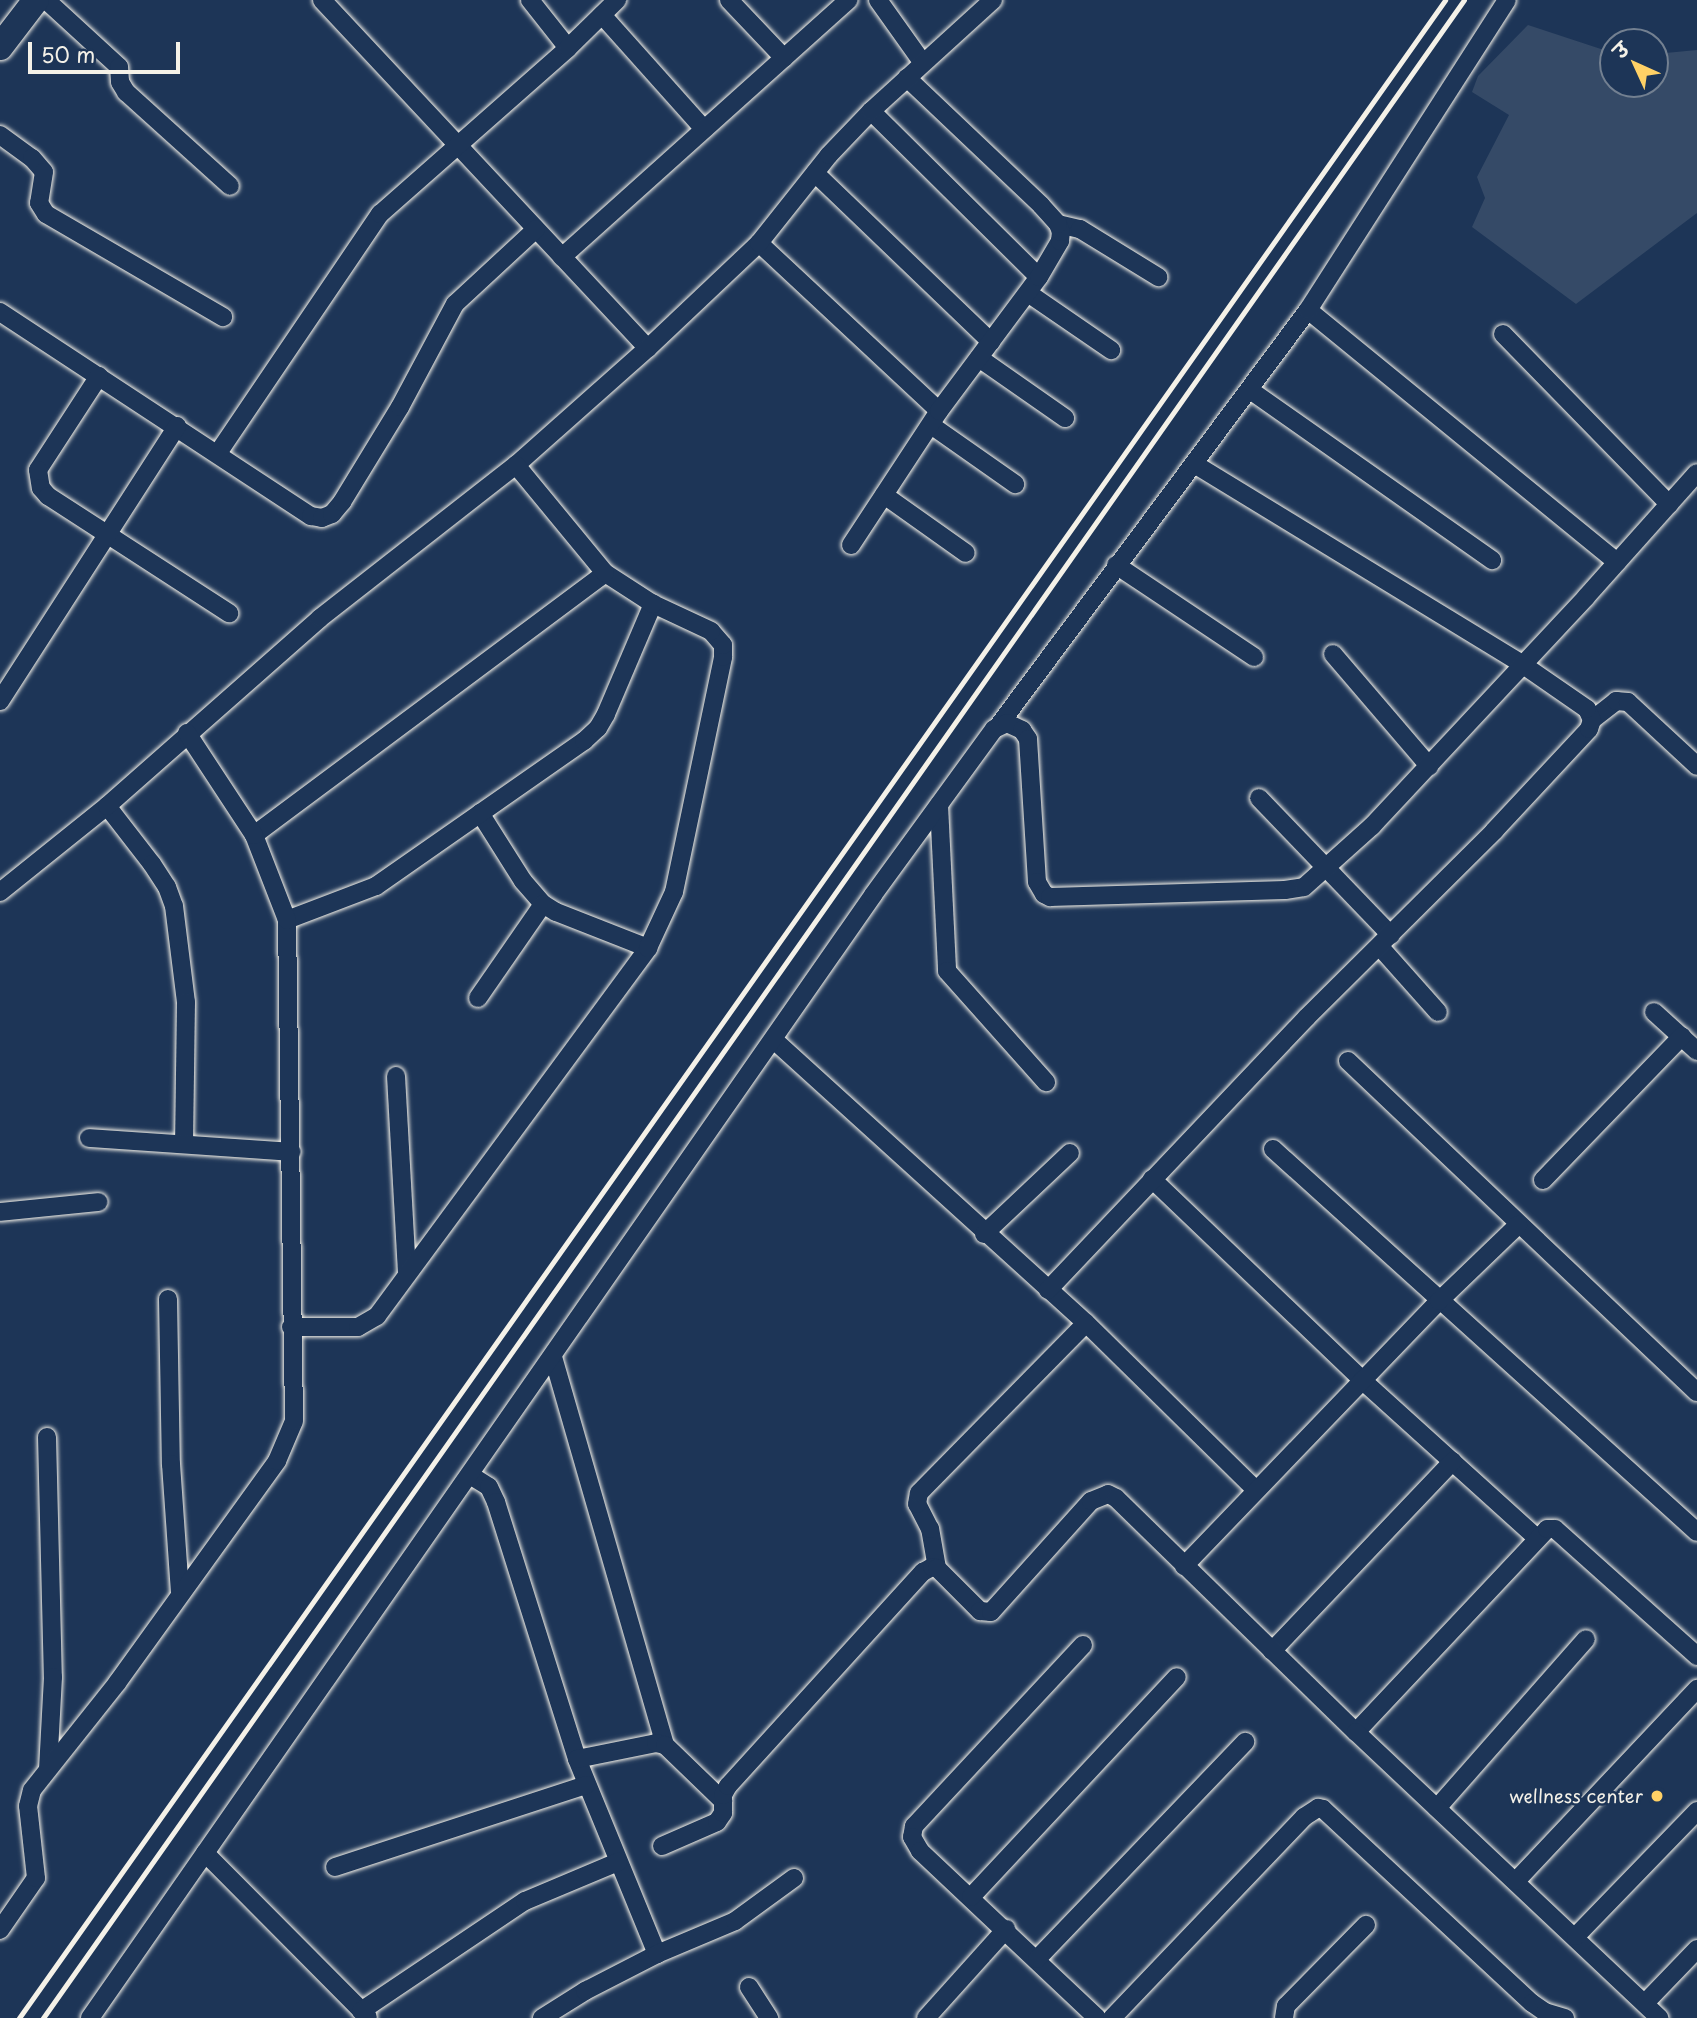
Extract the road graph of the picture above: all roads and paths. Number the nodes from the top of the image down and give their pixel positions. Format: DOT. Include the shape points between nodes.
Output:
graph roads {
  1 [pos="36,0"];
  2 [pos="46,0"];
  3 [pos="322,0"];
  4 [pos="530,0"];
  5 [pos="617,0"];
  6 [pos="729,0"];
  7 [pos="848,0"];
  8 [pos="878,0"];
  9 [pos="993,0"];
  10 [pos="1507,0"];
  11 [pos="602,15"];
  12 [pos="0,47"];
  13 [pos="568,48"];
  14 [pos="784,58"];
  15 [pos="923,63"];
  16 [pos="907,78"];
  17 [pos="871,111"];
  18 [pos="704,129"];
  19 [pos="0,135"];
  20 [pos="460,145"];
  21 [pos="815,173"];
  22 [pos="230,186"];
  23 [pos="1058,224"];
  24 [pos="536,229"];
  25 [pos="759,243"];
  26 [pos="562,257"];
  27 [pos="1039,277"];
  28 [pos="1158,277"];
  29 [pos="1028,293"];
  30 [pos="1308,310"];
  31 [pos="0,312"];
  32 [pos="223,317"];
  33 [pos="1503,334"];
  34 [pos="991,341"];
  35 [pos="648,348"];
  36 [pos="1111,350"];
  37 [pos="979,358"];
  38 [pos="99,376"];
  39 [pos="1250,390"];
  40 [pos="935,418"];
  41 [pos="1065,418"];
  42 [pos="177,426"];
  43 [pos="218,453"];
  44 [pos="1194,464"];
  45 [pos="516,465"];
  46 [pos="1694,482"];
  47 [pos="1015,484"];
  48 [pos="884,495"];
  49 [pos="1669,504"];
  50 [pos="109,535"];
  51 [pos="851,545"];
  52 [pos="966,553"];
  53 [pos="1492,560"];
  54 [pos="1617,562"];
  55 [pos="1116,565"];
  56 [pos="606,573"];
  57 [pos="653,604"];
  58 [pos="229,613"];
  59 [pos="1333,654"];
  60 [pos="1254,657"];
  61 [pos="1522,664"];
  62 [pos="0,701"];
  63 [pos="1592,720"];
  64 [pos="999,725"];
  65 [pos="187,733"];
  66 [pos="1429,766"];
  67 [pos="1697,766"];
  68 [pos="1259,798"];
  69 [pos="939,805"];
  70 [pos="107,806"];
  71 [pos="480,813"];
  72 [pos="254,835"];
  73 [pos="1326,868"];
  74 [pos="0,892"];
  75 [pos="543,904"];
  76 [pos="287,920"];
  77 [pos="1385,941"];
  78 [pos="648,948"];
  79 [pos="478,998"];
  80 [pos="1654,1012"];
  81 [pos="1438,1013"];
  82 [pos="1682,1036"];
  83 [pos="774,1040"];
  84 [pos="1697,1051"];
  85 [pos="1348,1061"];
  86 [pos="396,1076"];
  87 [pos="1046,1082"];
  88 [pos="89,1138"];
  89 [pos="184,1144"];
  90 [pos="1273,1149"];
  91 [pos="292,1152"];
  92 [pos="1070,1153"];
  93 [pos="1152,1179"];
  94 [pos="1543,1180"];
  95 [pos="98,1202"];
  96 [pos="0,1212"];
  97 [pos="1518,1225"];
  98 [pos="985,1234"];
  99 [pos="407,1274"];
  100 [pos="1048,1290"];
  101 [pos="168,1299"];
  102 [pos="1439,1301"];
  103 [pos="1086,1323"];
  104 [pos="291,1327"];
  105 [pos="553,1357"];
  106 [pos="1362,1380"];
  107 [pos="1697,1392"];
  108 [pos="47,1437"];
  109 [pos="1452,1461"];
  110 [pos="470,1475"];
  111 [pos="1255,1489"];
  112 [pos="1697,1532"];
  113 [pos="1536,1537"];
  114 [pos="1184,1566"];
  115 [pos="937,1568"];
  116 [pos="180,1594"];
  117 [pos="1586,1639"];
  118 [pos="1083,1645"];
  119 [pos="1272,1651"];
  120 [pos="1697,1656"];
  121 [pos="1177,1677"];
  122 [pos="1697,1689"];
  123 [pos="1356,1732"];
  124 [pos="1245,1742"];
  125 [pos="665,1745"];
  126 [pos="577,1759"];
  127 [pos="48,1768"];
  128 [pos="586,1785"];
  129 [pos="723,1801"];
  130 [pos="1437,1808"];
  131 [pos="1697,1811"];
  132 [pos="662,1846"];
  133 [pos="205,1853"];
  134 [pos="618,1862"];
  135 [pos="335,1867"];
  136 [pos="793,1878"];
  137 [pos="1516,1881"];
  138 [pos="971,1897"];
  139 [pos="1366,1926"];
  140 [pos="1006,1929"];
  141 [pos="0,1930"];
  142 [pos="1576,1936"];
  143 [pos="1697,1949"];
  144 [pos="657,1954"];
  145 [pos="1037,1959"];
  146 [pos="749,1987"];
  147 [pos="1645,2003"];
  148 [pos="365,2014"];
  149 [pos="90,2018"];
  150 [pos="542,2018"];
  151 [pos="769,2018"];
  152 [pos="926,2018"];
  153 [pos="1097,2018"];
  154 [pos="1112,2018"];
  155 [pos="1284,2018"];
  156 [pos="1565,2018"];
  157 [pos="1660,2018"];
  1 -- 12 [label="main road"];
  2 -- 22 [label="street" via="118,67 126,92"];
  3 -- 20 [label="street"];
  4 -- 13 [label="street"];
  5 -- 11 [label="street"];
  6 -- 14 [label="street"];
  7 -- 14 [label="street"];
  8 -- 15 [label="street"];
  9 -- 15 [label="street"];
  10 -- 30 [label="street"];
  11 -- 13 [label="street"];
  11 -- 18 [label="street"];
  13 -- 20 [label="street"];
  14 -- 18 [label="street"];
  15 -- 16 [label="street"];
  16 -- 17 [label="street"];
  16 -- 23 [label="street"];
  17 -- 21 [label="street"];
  17 -- 27 [label="street"];
  18 -- 26 [label="street"];
  19 -- 32 [label="street" via="44,172 39,203 46,214"];
  20 -- 24 [label="street"];
  20 -- 43 [label="street" via="380,214"];
  21 -- 25 [label="street"];
  21 -- 34 [label="street"];
  23 -- 27 [label="street" via="1060,242"];
  23 -- 28 [label="street" via="1080,229"];
  24 -- 26 [label="street"];
  24 -- 43 [label="street" via="455,303 400,407 332,514 311,516"];
  25 -- 35 [label="street"];
  25 -- 40 [label="street"];
  26 -- 35 [label="street"];
  27 -- 29 [label="street"];
  29 -- 34 [label="street"];
  29 -- 36 [label="street"];
  30 -- 39 [label="street"];
  30 -- 54 [label="street"];
  31 -- 38 [label="street"];
  33 -- 49 [label="street"];
  34 -- 37 [label="street"];
  35 -- 45 [label="street"];
  37 -- 40 [label="street"];
  37 -- 41 [label="street"];
  38 -- 42 [label="street"];
  38 -- 50 [label="street" via="38,470 38,479 48,496"];
  39 -- 44 [label="street"];
  39 -- 53 [label="street"];
  40 -- 47 [label="street"];
  40 -- 48 [label="street"];
  42 -- 43 [label="street"];
  42 -- 50 [label="street"];
  44 -- 55 [label="street"];
  44 -- 61 [label="street"];
  45 -- 56 [label="street"];
  45 -- 65 [label="street" via="320,618"];
  46 -- 49 [label="street"];
  48 -- 51 [label="street"];
  48 -- 52 [label="street"];
  49 -- 54 [label="street"];
  50 -- 58 [label="street"];
  50 -- 62 [label="street"];
  54 -- 61 [label="street"];
  55 -- 60 [label="street"];
  55 -- 64 [label="street"];
  56 -- 57 [label="street"];
  56 -- 72 [label="street"];
  57 -- 71 [label="street" via="598,729"];
  57 -- 78 [label="street" via="711,631 723,645 723,657 674,892"];
  59 -- 66 [label="street"];
  61 -- 63 [label="street" via="1587,709"];
  61 -- 66 [label="street"];
  63 -- 67 [label="street" via="1616,701 1628,702"];
  63 -- 77 [label="street" via="1589,729"];
  64 -- 69 [label="street"];
  64 -- 73 [label="street" via="1013,725 1028,739 1037,882 1050,897 1295,889"];
  65 -- 70 [label="street"];
  65 -- 72 [label="street"];
  66 -- 73 [label="street"];
  68 -- 73 [label="street"];
  69 -- 83 [label="street"];
  69 -- 87 [label="street" via="947,971"];
  70 -- 74 [label="street"];
  70 -- 89 [label="street" via="152,864 174,906 186,1002"];
  71 -- 75 [label="street"];
  71 -- 76 [label="street" via="376,886"];
  72 -- 76 [label="street"];
  73 -- 77 [label="street"];
  75 -- 78 [label="street"];
  75 -- 79 [label="street"];
  76 -- 91 [label="street"];
  77 -- 81 [label="street"];
  77 -- 93 [label="street"];
  78 -- 99 [label="street"];
  80 -- 82 [label="street"];
  82 -- 84 [label="street"];
  82 -- 94 [label="street"];
  83 -- 98 [label="street"];
  83 -- 105 [label="street"];
  85 -- 97 [label="street"];
  86 -- 99 [label="street"];
  88 -- 89 [label="street"];
  89 -- 91 [label="street"];
  90 -- 102 [label="street"];
  91 -- 104 [label="street"];
  92 -- 98 [label="street"];
  93 -- 100 [label="street"];
  93 -- 106 [label="street"];
  95 -- 96 [label="street"];
  97 -- 102 [label="street"];
  97 -- 107 [label="street"];
  98 -- 100 [label="street"];
  99 -- 104 [label="street" via="370,1322 358,1327"];
  100 -- 103 [label="street"];
  101 -- 116 [label="street" via="171,1464"];
  102 -- 106 [label="street"];
  102 -- 112 [label="street"];
  103 -- 111 [label="street"];
  103 -- 115 [label="street" via="919,1493 917,1504 930,1529"];
  104 -- 116 [label="street" via="295,1394 289,1437 277,1461"];
  105 -- 110 [label="street"];
  105 -- 125 [label="street"];
  106 -- 109 [label="street"];
  106 -- 111 [label="street"];
  108 -- 127 [label="street" via="53,1676"];
  109 -- 113 [label="street"];
  109 -- 119 [label="street"];
  110 -- 126 [label="street" via="488,1487 496,1502"];
  110 -- 133 [label="street"];
  111 -- 114 [label="street"];
  113 -- 120 [label="street" via="1555,1529"];
  113 -- 123 [label="street"];
  114 -- 115 [label="street" via="1108,1494 1091,1501 991,1612 980,1611"];
  114 -- 119 [label="street"];
  115 -- 129 [label="street" via="927,1569 904,1592 727,1786"];
  116 -- 127 [label="street" via="117,1683"];
  117 -- 130 [label="street"];
  118 -- 138 [label="street" via="914,1826 912,1837 920,1851"];
  119 -- 123 [label="street"];
  121 -- 138 [label="street"];
  122 -- 137 [label="street"];
  123 -- 130 [label="street"];
  124 -- 145 [label="street"];
  125 -- 126 [label="street"];
  125 -- 129 [label="street"];
  126 -- 128 [label="street"];
  127 -- 141 [label="street" via="27,1806 36,1878"];
  128 -- 134 [label="street"];
  128 -- 135 [label="street"];
  129 -- 132 [label="street" via="717,1822"];
  130 -- 137 [label="street"];
  131 -- 142 [label="street"];
  133 -- 148 [label="street"];
  133 -- 149 [label="street"];
  134 -- 144 [label="street"];
  134 -- 148 [label="street" via="525,1901"];
  136 -- 144 [label="street" via="735,1921"];
  137 -- 142 [label="street"];
  138 -- 140 [label="street"];
  139 -- 155 [label="street" via="1286,2006"];
  140 -- 145 [label="street"];
  140 -- 152 [label="street"];
  142 -- 147 [label="street"];
  143 -- 147 [label="street"];
  144 -- 150 [label="street"];
  145 -- 153 [label="street"];
  146 -- 151 [label="street"];
  147 -- 157 [label="street"];
  154 -- 156 [label="street" via="1304,1817 1318,1808 1532,2003"];
}
